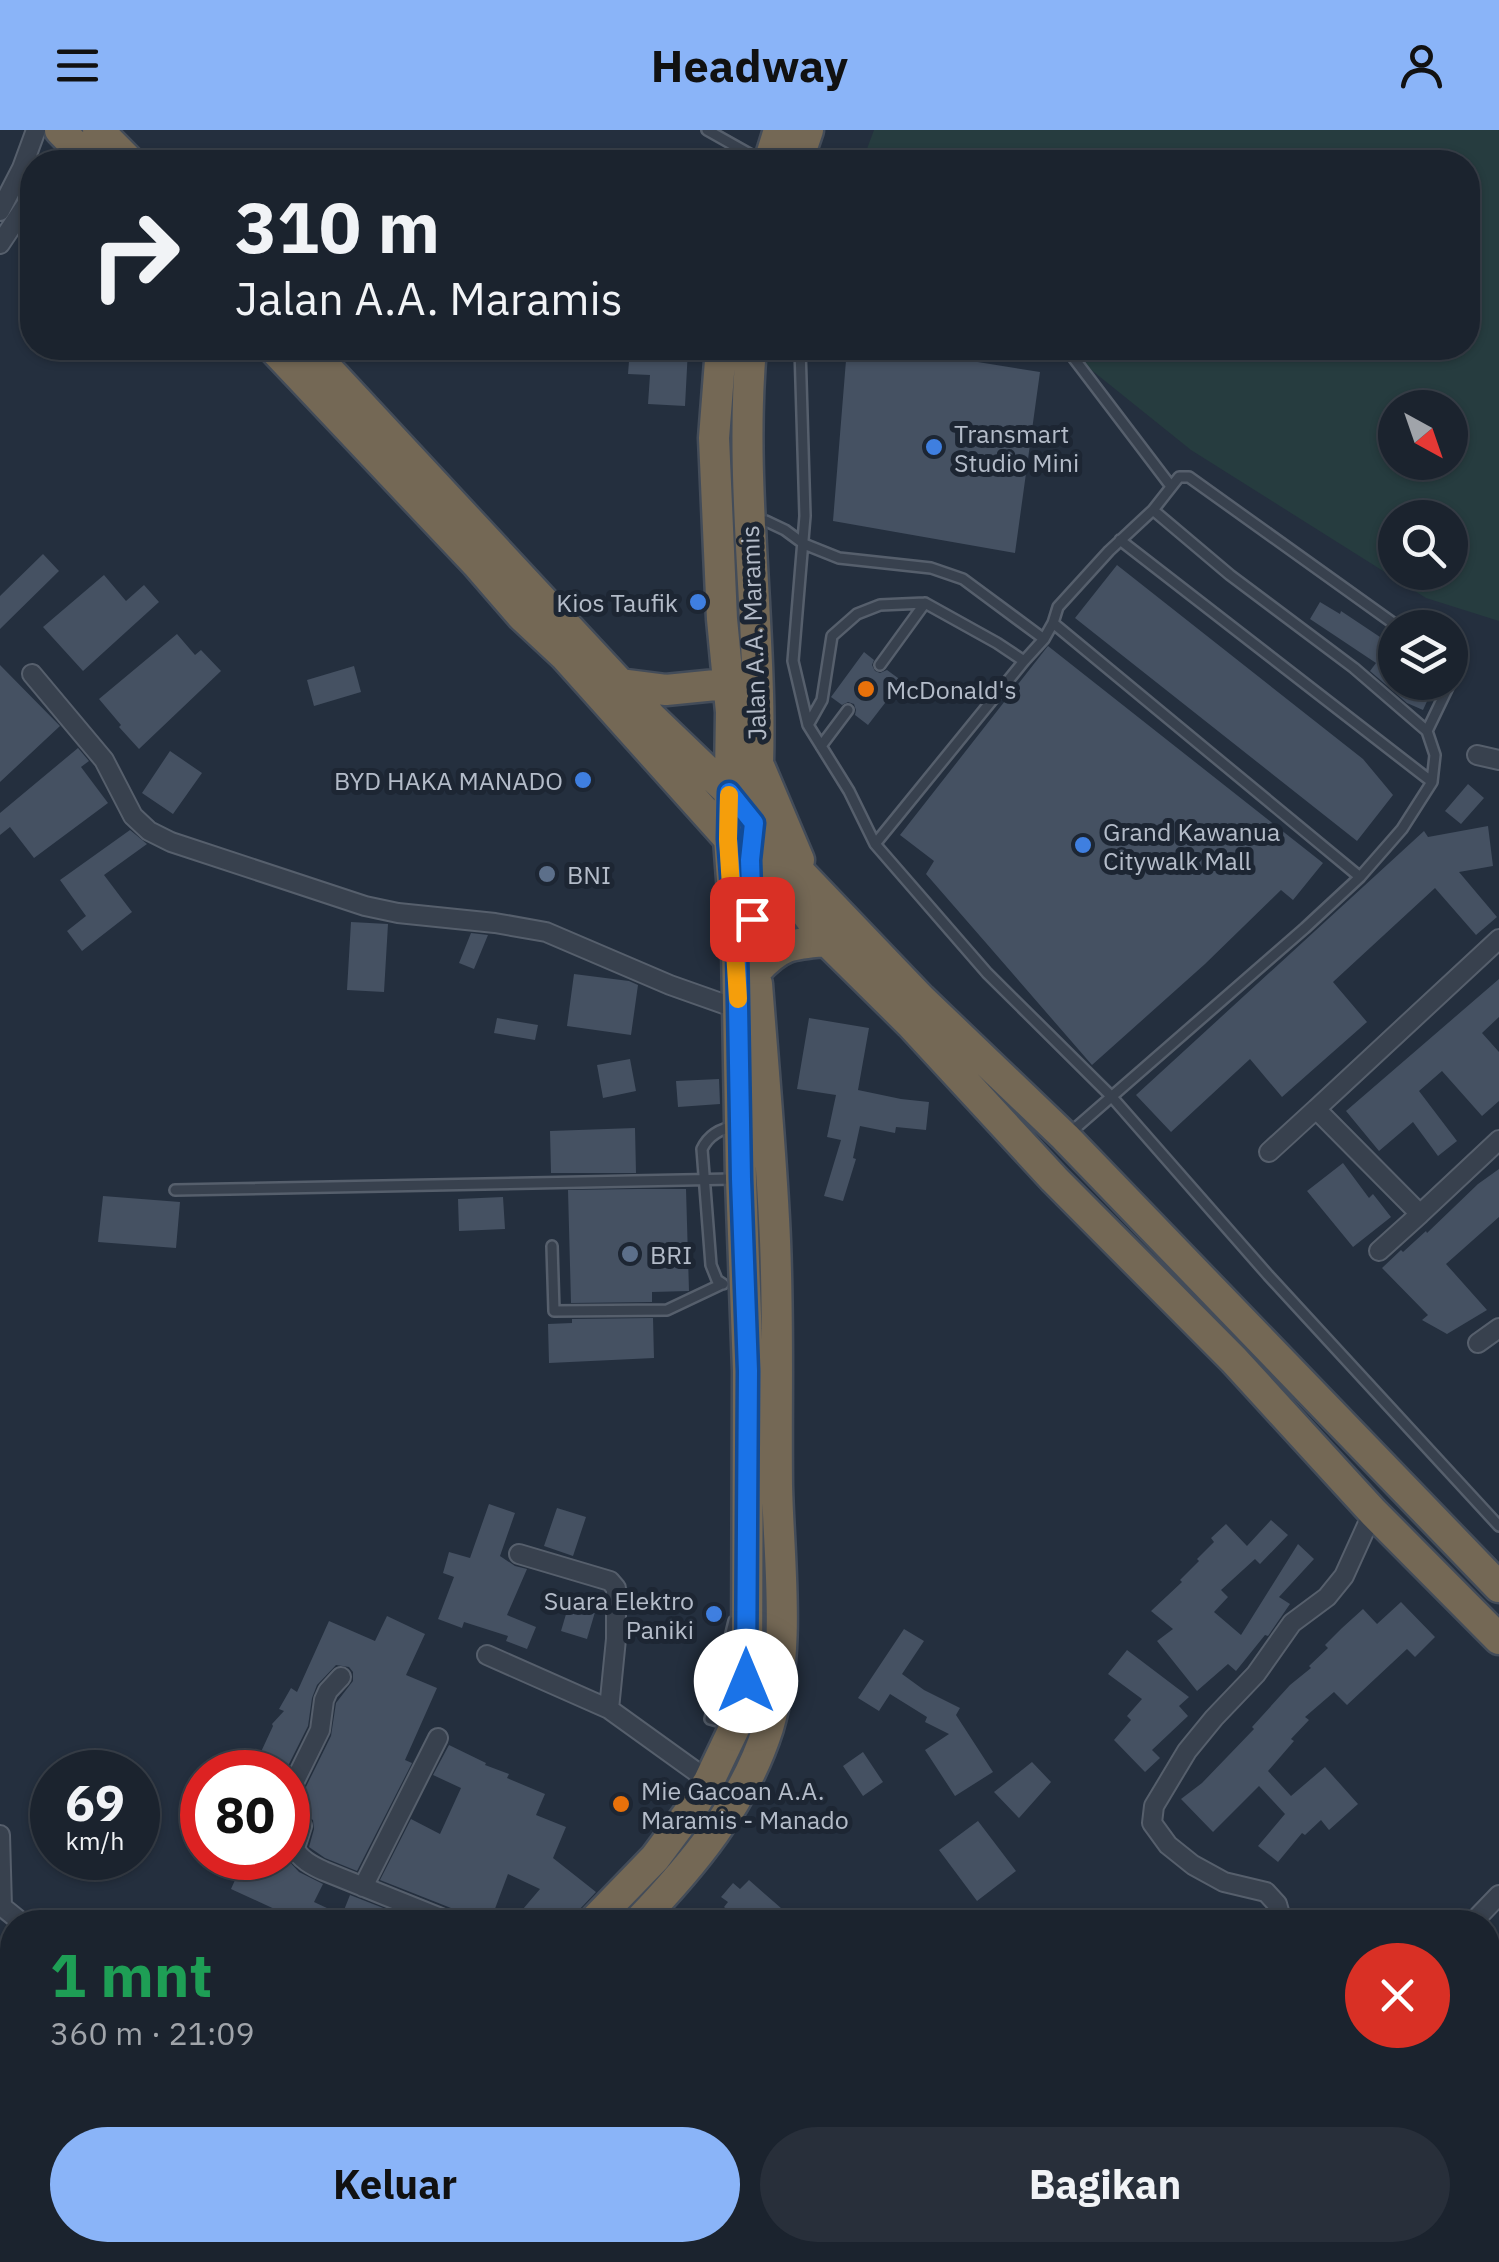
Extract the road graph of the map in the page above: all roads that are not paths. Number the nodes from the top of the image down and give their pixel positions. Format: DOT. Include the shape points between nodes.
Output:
graph roads {
  1 [pos="708,130"];
  2 [pos="745,150"];
  3 [pos="20,172"];
  4 [pos="0,211"];
  5 [pos="20,214"];
  6 [pos="0,244"];
  7 [pos="284,360"];
  8 [pos="318,360"];
  9 [pos="720,360"];
  10 [pos="750,360"];
  11 [pos="800,360"];
  12 [pos="1075,360"];
  13 [pos="1170,485"];
  14 [pos="1153,510"];
  15 [pos="750,521"];
  16 [pos="1120,540"];
  17 [pos="804,544"];
  18 [pos="925,602"];
  19 [pos="532,609"];
  20 [pos="1378,612"];
  21 [pos="1053,623"];
  22 [pos="1044,638"];
  23 [pos="1024,661"];
  24 [pos="880,665"];
  25 [pos="32,674"];
  26 [pos="620,684"];
  27 [pos="726,684"];
  28 [pos="1442,700"];
  29 [pos="848,710"];
  30 [pos="808,725"];
  31 [pos="1427,731"];
  32 [pos="821,746"];
  33 [pos="1477,755"];
  34 [pos="1499,760"];
  35 [pos="757,761"];
  36 [pos="1432,782"];
  37 [pos="729,792"];
  38 [pos="744,841"];
  39 [pos="876,844"];
  40 [pos="1360,877"];
  41 [pos="808,880"];
  42 [pos="1499,939"];
  43 [pos="828,941"];
  44 [pos="756,971"];
  45 [pos="738,1009"];
  46 [pos="1111,1096"];
  47 [pos="1316,1110"];
  48 [pos="740,1125"];
  49 [pos="1065,1138"];
  50 [pos="1499,1140"];
  51 [pos="1269,1152"];
  52 [pos="704,1179"];
  53 [pos="741,1179"];
  54 [pos="175,1190"];
  55 [pos="1420,1214"];
  56 [pos="552,1246"];
  57 [pos="1380,1251"];
  58 [pos="734,1284"];
  59 [pos="1499,1328"];
  60 [pos="1478,1343"];
  61 [pos="1373,1512"];
  62 [pos="1499,1526"];
  63 [pos="519,1554"];
  64 [pos="1499,1587"];
  65 [pos="735,1620"];
  66 [pos="1499,1639"];
  67 [pos="487,1656"];
  68 [pos="341,1677"];
  69 [pos="609,1709"];
  70 [pos="735,1725"];
  71 [pos="438,1738"];
  72 [pos="310,1750"];
  73 [pos="709,1781"];
  74 [pos="0,1835"];
  75 [pos="310,1863"];
  76 [pos="362,1887"];
  77 [pos="1,1906"];
  78 [pos="420,1910"];
  79 [pos="605,1910"];
  80 [pos="649,1910"];
  81 [pos="1279,1910"];
  1 -- 2 [label="lane"];
  3 -- 4 [label="street"];
  5 -- 6 [label="street"];
  7 -- 19 [label="highway" via="477,564"];
  8 -- 19 [label="highway"];
  9 -- 27 [label="highway" via="714,438"];
  10 -- 15 [label="highway, Jalan A.A. Maramis"];
  11 -- 17 [label="lane"];
  12 -- 13 [label="lane"];
  13 -- 14 [label="lane"];
  13 -- 20 [label="lane" via="1190,478"];
  14 -- 16 [label="lane"];
  14 -- 31 [label="lane"];
  15 -- 17 [label="lane" via="766,521"];
  15 -- 35 [label="highway, Jalan A.A. Maramis"];
  16 -- 21 [label="lane" via="1058,607"];
  16 -- 36 [label="lane"];
  17 -- 22 [label="lane" via="839,558 962,578"];
  17 -- 30 [label="lane" via="793,661"];
  18 -- 23 [label="lane"];
  18 -- 24 [label="lane"];
  18 -- 30 [label="lane" via="880,605 832,636 822,700"];
  19 -- 26 [label="highway"];
  19 -- 38 [label="highway" via="565,656"];
  21 -- 22 [label="lane"];
  21 -- 40 [label="lane"];
  22 -- 23 [label="lane"];
  23 -- 39 [label="lane"];
  25 -- 45 [label="street" via="104,760 133,816 171,842 365,906 546,932"];
  26 -- 27 [label="highway" via="666,690"];
  26 -- 37 [label="highway"];
  27 -- 37 [label="highway"];
  28 -- 31 [label="lane"];
  29 -- 32 [label="lane"];
  30 -- 32 [label="lane"];
  31 -- 36 [label="lane" via="1436,755"];
  32 -- 39 [label="lane"];
  33 -- 34 [label="street"];
  35 -- 38 [label="highway, Jalan A.A. Maramis"];
  35 -- 41 [label="highway"];
  36 -- 40 [label="lane"];
  37 -- 38 [label="highway"];
  38 -- 41 [label="highway"];
  38 -- 43 [label="highway"];
  38 -- 44 [label="highway, Jalan A.A. Maramis"];
  38 -- 45 [label="highway"];
  39 -- 46 [label="lane" via="987,974"];
  40 -- 46 [label="lane"];
  41 -- 49 [label="highway"];
  42 -- 47 [label="street"];
  43 -- 44 [label="highway" via="790,945"];
  43 -- 61 [label="highway"];
  44 -- 80 [label="highway, Jalan A.A. Maramis" via="775,1257 779,1680 745,1782 715,1833"];
  45 -- 48 [label="highway"];
  46 -- 49 [label="lane"];
  46 -- 62 [label="lane"];
  47 -- 51 [label="street"];
  47 -- 55 [label="street"];
  48 -- 52 [label="lane" via="704,1143"];
  48 -- 53 [label="highway"];
  49 -- 64 [label="highway"];
  50 -- 55 [label="street"];
  52 -- 53 [label="lane"];
  52 -- 54 [label="lane"];
  52 -- 58 [label="lane" via="710,1265 716,1280"];
  53 -- 58 [label="highway"];
  55 -- 57 [label="street"];
  56 -- 58 [label="lane" via="554,1311 667,1310"];
  58 -- 70 [label="highway" via="748,1371 746,1681"];
  59 -- 60 [label="street"];
  61 -- 66 [label="highway"];
  61 -- 81 [label="street" via="1344,1576 1292,1623 1187,1751 1154,1806 1152,1822 1168,1845 1224,1882 1266,1892"];
  63 -- 69 [label="street" via="616,1588"];
  65 -- 70 [label="lane" via="710,1719"];
  67 -- 69 [label="street"];
  68 -- 72 [label="street" via="324,1700"];
  69 -- 73 [label="street"];
  70 -- 73 [label="highway"];
  71 -- 76 [label="street"];
  73 -- 79 [label="highway" via="655,1858"];
  74 -- 77 [label="street"];
  75 -- 76 [label="street"];
  76 -- 78 [label="street"];
}
